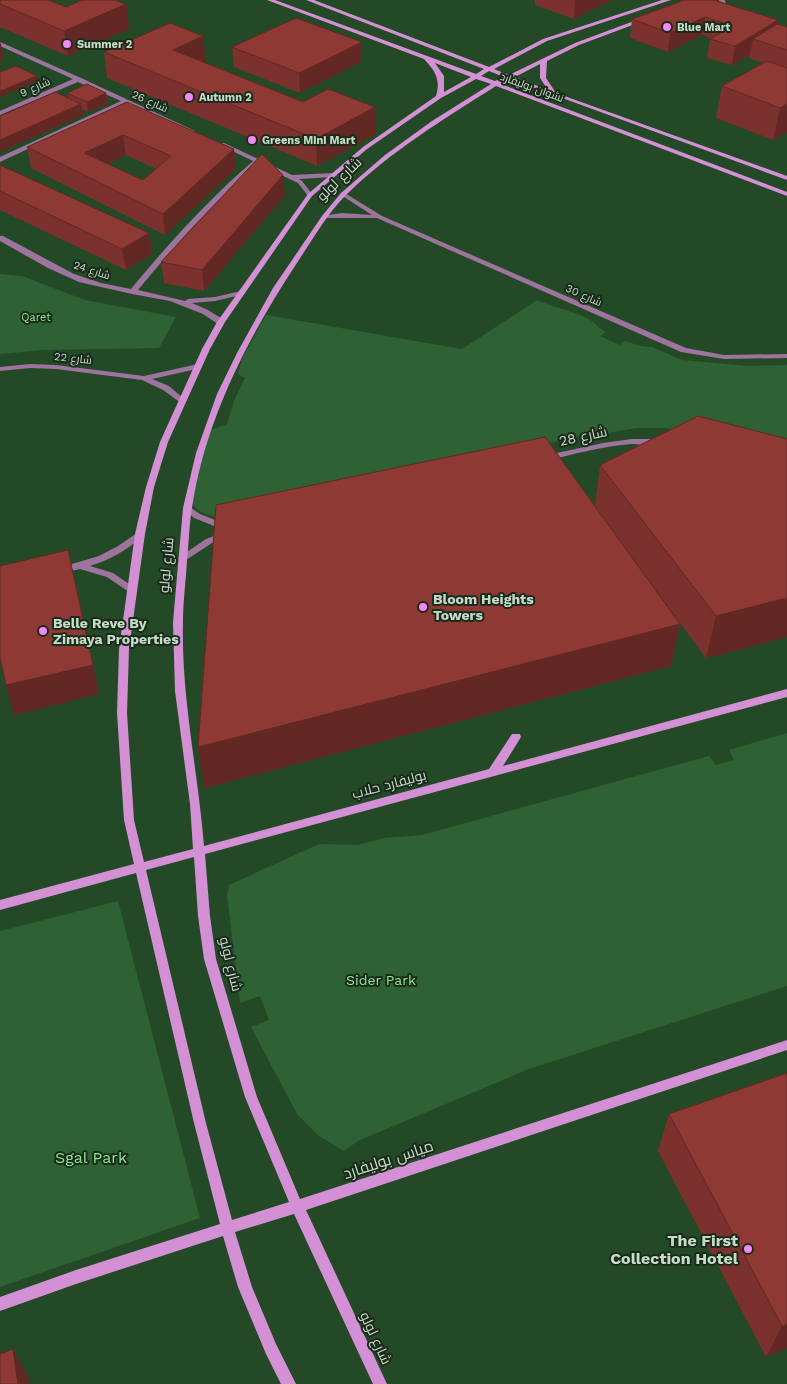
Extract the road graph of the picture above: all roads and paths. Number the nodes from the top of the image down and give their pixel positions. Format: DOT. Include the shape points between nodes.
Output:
graph roads {
  1 [pos="270,0"];
  2 [pos="309,0"];
  3 [pos="668,0"];
  4 [pos="722,0"];
  5 [pos="656,2"];
  6 [pos="717,11"];
  7 [pos="653,16"];
  8 [pos="0,44"];
  9 [pos="420,54"];
  10 [pos="544,60"];
  11 [pos="489,69"];
  12 [pos="476,76"];
  13 [pos="510,77"];
  14 [pos="79,79"];
  15 [pos="495,84"];
  16 [pos="559,96"];
  17 [pos="439,97"];
  18 [pos="126,101"];
  19 [pos="0,113"];
  20 [pos="196,132"];
  21 [pos="214,140"];
  22 [pos="0,160"];
  23 [pos="258,160"];
  24 [pos="334,175"];
  25 [pos="291,177"];
  26 [pos="787,178"];
  27 [pos="343,194"];
  28 [pos="787,194"];
  29 [pos="310,195"];
  30 [pos="324,217"];
  31 [pos="380,218"];
  32 [pos="0,238"];
  33 [pos="132,292"];
  34 [pos="242,292"];
  35 [pos="185,301"];
  36 [pos="221,322"];
  37 [pos="787,356"];
  38 [pos="198,366"];
  39 [pos="0,369"];
  40 [pos="144,378"];
  41 [pos="182,401"];
  42 [pos="673,442"];
  43 [pos="539,460"];
  44 [pos="187,508"];
  45 [pos="140,534"];
  46 [pos="183,558"];
  47 [pos="80,566"];
  48 [pos="44,574"];
  49 [pos="132,590"];
  50 [pos="787,693"];
  51 [pos="516,737"];
  52 [pos="492,772"];
  53 [pos="199,852"];
  54 [pos="140,867"];
  55 [pos="0,905"];
  56 [pos="787,1045"];
  57 [pos="297,1206"];
  58 [pos="228,1230"];
  59 [pos="0,1304"];
  60 [pos="288,1384"];
  61 [pos="380,1384"];
  1 -- 9 [label="street, نشوان بوليفارد"];
  2 -- 11 [label="street, نشوان بوليفارد"];
  3 -- 5 [label="street, شارع لولو"];
  4 -- 6 [label="street" via="723,6 733,16"];
  5 -- 11 [label="street, شارع لولو" via="545,40"];
  7 -- 10 [label="street, شارع لولو"];
  8 -- 14 [label="street, شارع 26"];
  9 -- 12 [label="street, نشوان بوليفارد"];
  9 -- 17 [label="street" via="441,74 443,86"];
  10 -- 13 [label="street, شارع لولو"];
  10 -- 16 [label="street" via="542,78"];
  11 -- 12 [label="street, شارع لولو"];
  11 -- 13 [label="street, نشوان بوليفارد"];
  12 -- 15 [label="street, نشوان بوليفارد"];
  12 -- 17 [label="street, شارع لولو"];
  13 -- 15 [label="street, شارع لولو"];
  13 -- 16 [label="street, نشوان بوليفارد"];
  14 -- 18 [label="street, شارع 26"];
  14 -- 19 [label="street, شارع 9"];
  15 -- 27 [label="street, شارع لولو" via="387,156"];
  15 -- 28 [label="street, نشوان بوليفارد"];
  16 -- 26 [label="street, نشوان بوليفارد"];
  17 -- 24 [label="street, شارع لولو" via="365,148"];
  18 -- 20 [label="street, شارع 26"];
  18 -- 22 [label="street"];
  21 -- 23 [label="street"];
  23 -- 25 [label="street"];
  23 -- 33 [label="street" via="202,212"];
  24 -- 25 [label="street"];
  24 -- 29 [label="street, شارع لولو"];
  25 -- 29 [label="street" via="300,182"];
  27 -- 30 [label="street, شارع لولو"];
  27 -- 31 [label="street, شارع 30"];
  29 -- 34 [label="street, شارع لولو"];
  30 -- 31 [label="street, شارع 30"];
  30 -- 44 [label="street, شارع لولو" via="277,288 221,394 200,453"];
  31 -- 37 [label="street, شارع 30" via="684,350 724,357"];
  32 -- 33 [label="street, شارع 24" via="81,279"];
  33 -- 35 [label="street, شارع 24"];
  34 -- 35 [label="street, شارع 24" via="214,299"];
  34 -- 36 [label="street, شارع لولو"];
  35 -- 36 [label="street, شارع 24"];
  36 -- 38 [label="street, شارع لولو"];
  38 -- 40 [label="street, شارع 22"];
  38 -- 41 [label="street, شارع لولو"];
  39 -- 40 [label="street, شارع 22" via="56,366"];
  40 -- 41 [label="street, شارع 22" via="166,388"];
  41 -- 45 [label="street, شارع لولو" via="164,442"];
  42 -- 43 [label="street, شارع 28" via="610,443"];
  44 -- 46 [label="street, شارع لولو"];
  44 -- 46 [label="street" via="210,522 240,530 209,541"];
  45 -- 47 [label="street" via="114,554"];
  45 -- 49 [label="street, شارع لولو"];
  46 -- 53 [label="street, شارع لولو" via="178,622 180,690"];
  47 -- 48 [label="street"];
  47 -- 49 [label="street" via="110,575"];
  49 -- 54 [label="street, شارع لولو" via="124,649 122,713 130,820"];
  50 -- 52 [label="street, بوليفارد حلاب"];
  51 -- 52 [label="street"];
  52 -- 53 [label="street, بوليفارد حلاب"];
  53 -- 54 [label="street, بوليفارد حلاب"];
  53 -- 57 [label="street, شارع لولو" via="210,959 251,1097"];
  54 -- 55 [label="street, بوليفارد حلاب"];
  54 -- 58 [label="street, شارع لولو"];
  56 -- 57 [label="street, مياس بوليفارد"];
  57 -- 58 [label="street, مياس بوليفارد"];
  57 -- 61 [label="street, شارع لولو"];
  58 -- 59 [label="street, مياس بوليفارد"];
  58 -- 60 [label="street, شارع لولو" via="245,1287"];
}
